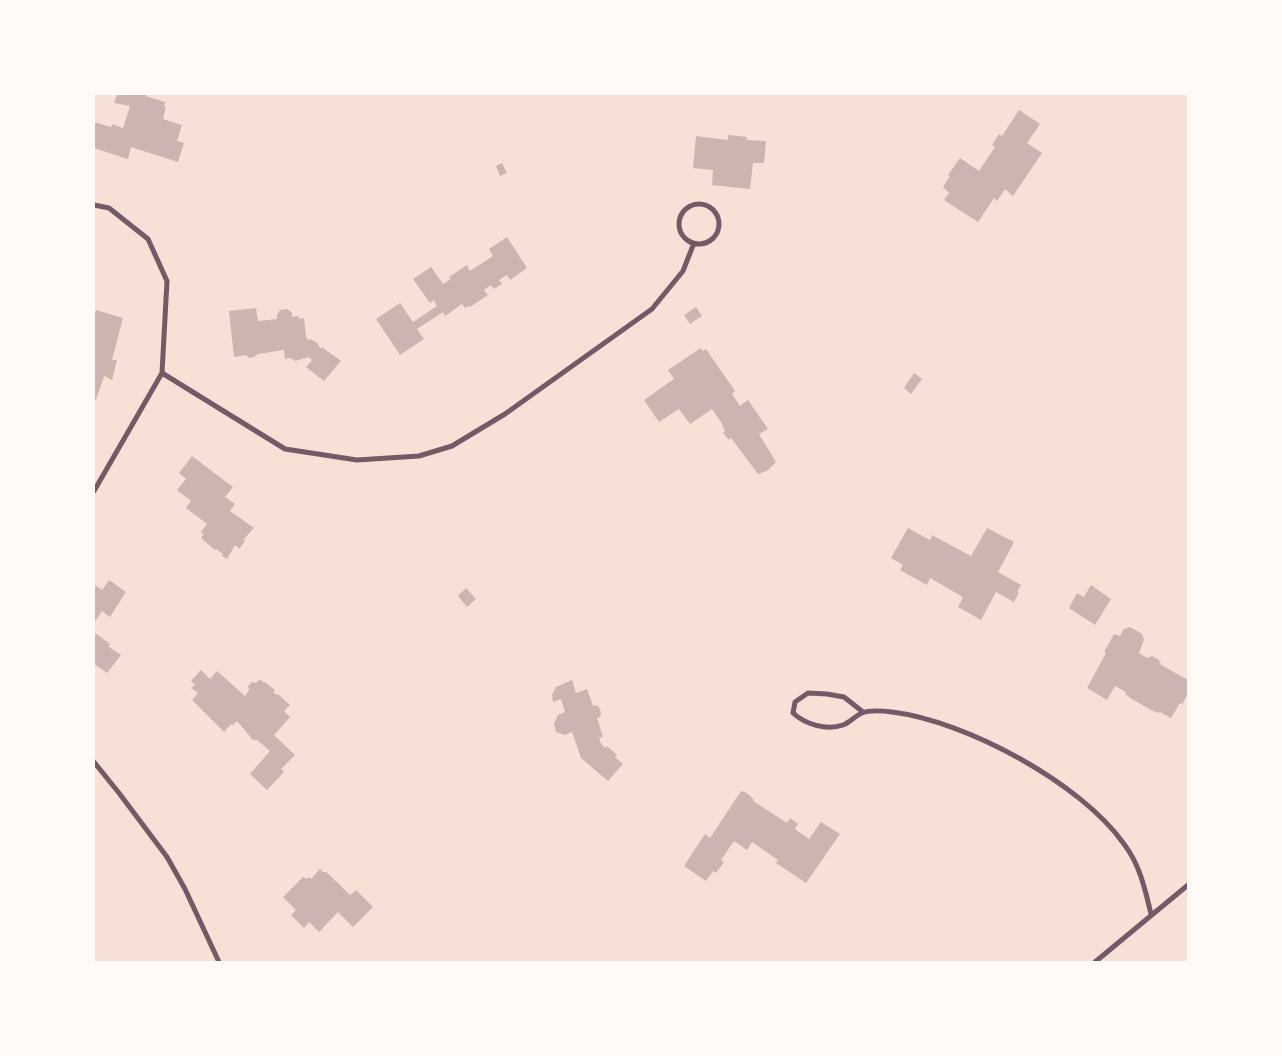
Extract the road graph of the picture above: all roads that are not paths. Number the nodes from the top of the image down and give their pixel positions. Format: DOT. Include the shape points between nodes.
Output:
graph roads {
  1 [pos="94,206"];
  2 [pos="694,243"];
  3 [pos="162,373"];
  4 [pos="94,491"];
  5 [pos="863,712"];
  6 [pos="94,762"];
  7 [pos="1188,885"];
  8 [pos="1151,914"];
  9 [pos="219,962"];
  10 [pos="1095,962"];
  1 -- 3 [label="street" via="109,208 148,239 167,281"];
  2 -- 2 [label="street" via="709,241 718,228 716,213 703,204 688,206 679,219 681,234"];
  2 -- 3 [label="street" via="683,271 652,309 505,414 452,446 419,456 357,460 285,449"];
  3 -- 4 [label="street"];
  5 -- 5 [label="street" via="844,697 808,693 795,702 793,713 799,719 825,727 843,725"];
  5 -- 8 [label="street" via="891,712 929,719 1014,755 1059,782 1109,825 1125,845 1140,871"];
  6 -- 9 [label="street" via="167,857"];
  7 -- 8 [label="street"];
  8 -- 10 [label="street"];
}
